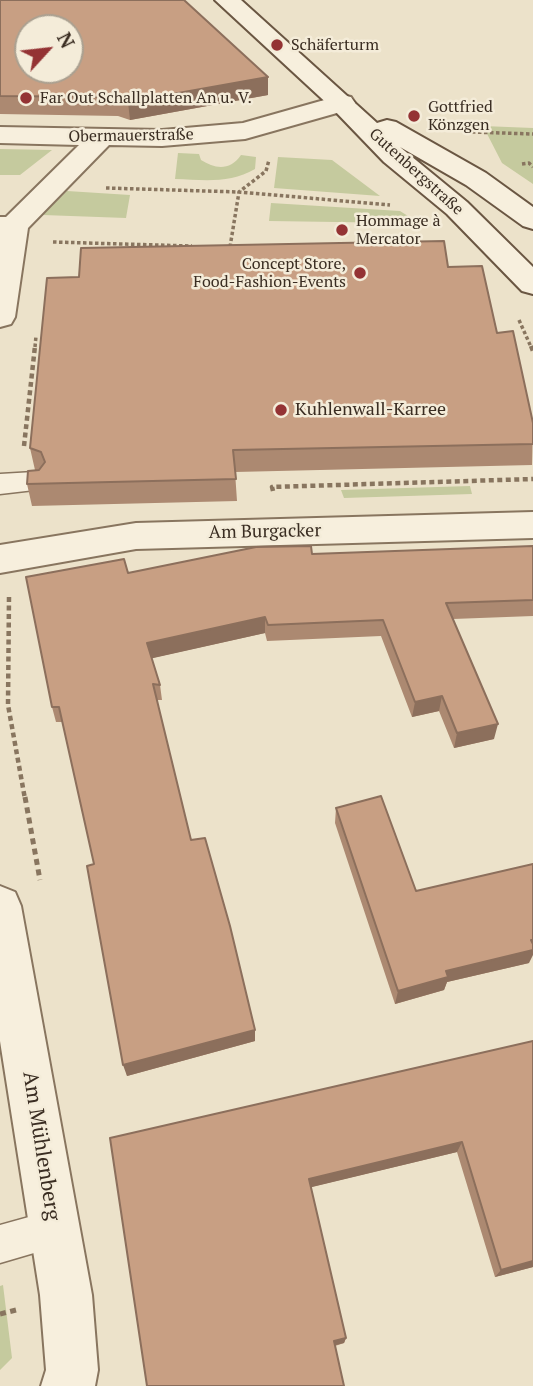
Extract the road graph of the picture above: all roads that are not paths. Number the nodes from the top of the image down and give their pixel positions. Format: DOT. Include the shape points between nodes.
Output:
graph roads {
  1 [pos="227,0"];
  2 [pos="342,103"];
  3 [pos="0,135"];
  4 [pos="102,137"];
  5 [pos="533,220"];
  6 [pos="8,231"];
  7 [pos="529,271"];
  8 [pos="0,317"];
  9 [pos="533,525"];
  10 [pos="6,558"];
  11 [pos="0,906"];
  12 [pos="54,1229"];
  13 [pos="0,1244"];
  14 [pos="68,1386"];
  1 -- 2 [label="street, Gutenbergstraße"];
  2 -- 4 [label="street, Obermauerstraße" via="245,131 162,138"];
  2 -- 5 [label="street, Gutenbergstraße" via="441,158"];
  2 -- 7 [label="street, Gutenbergstraße" via="394,156"];
  3 -- 4 [label="street, Obermauerstraße"];
  4 -- 6 [label="street"];
  6 -- 8 [label="street"];
  9 -- 10 [label="street, Am Burgacker" via="136,536"];
  11 -- 12 [label="street, Am Mühlenberg"];
  12 -- 13 [label="lane"];
  12 -- 14 [label="street, Am Mühlenberg" via="66,1295 72,1370"];
}
